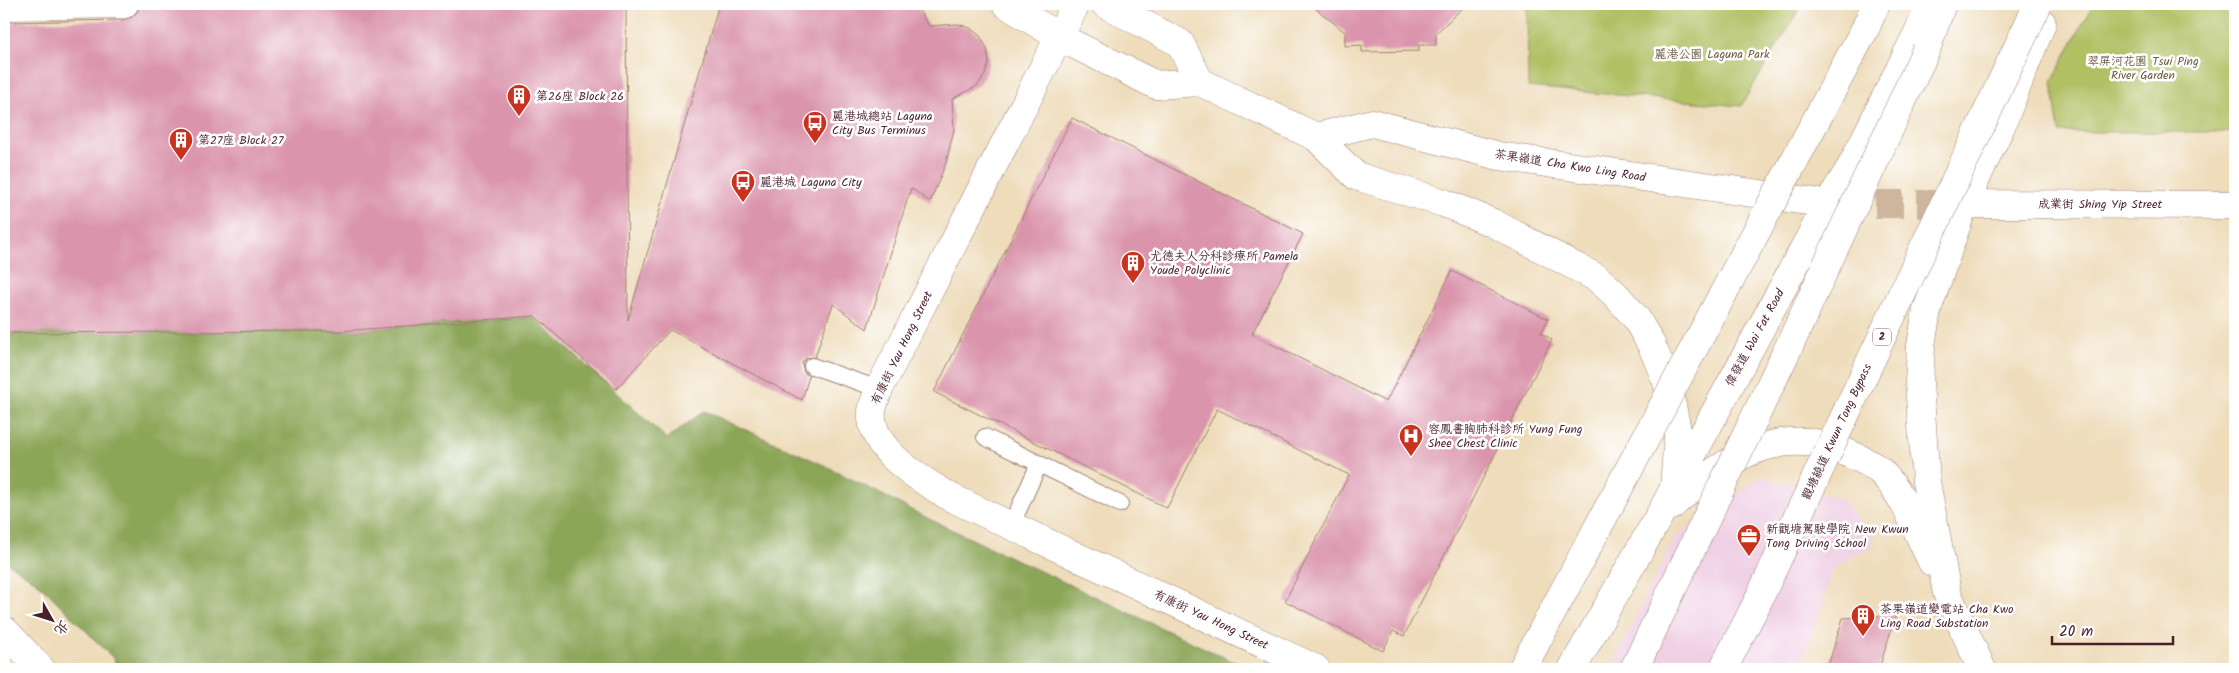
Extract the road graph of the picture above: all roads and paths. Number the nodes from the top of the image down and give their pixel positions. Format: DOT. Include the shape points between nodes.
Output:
graph roads {
  1 [pos="124,4"];
  2 [pos="1006,4"];
  3 [pos="1076,4"];
  4 [pos="1105,4"];
  5 [pos="1876,4"];
  6 [pos="1932,4"];
  7 [pos="1942,4"];
  8 [pos="2038,4"];
  9 [pos="2049,4"];
  10 [pos="4,6"];
  11 [pos="1059,36"];
  12 [pos="1200,82"];
  13 [pos="1316,137"];
  14 [pos="1828,204"];
  15 [pos="1964,204"];
  16 [pos="2235,205"];
  17 [pos="812,366"];
  18 [pos="879,389"];
  19 [pos="985,437"];
  20 [pos="1039,464"];
  21 [pos="1674,488"];
  22 [pos="1120,504"];
  23 [pos="1658,518"];
  24 [pos="1011,526"];
  25 [pos="1947,593"];
  26 [pos="4,630"];
  27 [pos="41,669"];
  28 [pos="1316,669"];
  29 [pos="1522,669"];
  30 [pos="1572,669"];
  31 [pos="1634,669"];
  32 [pos="1723,669"];
  33 [pos="1982,669"];
  1 -- 10 [label="main road"];
  2 -- 11 [label="main road"];
  3 -- 11 [label="main road, 有康街 Yau Hong Street"];
  4 -- 12 [label="main road" via="1180,43"];
  5 -- 29 [label="main road, bridge"];
  6 -- 14 [label="main road, 偉發道 Wai Fat Road" via="1851,167"];
  7 -- 31 [label="main road, bridge" via="1915,75"];
  8 -- 32 [label="main road, 觀塘繞道 Kwun Tong Bypass / 2, bridge" via="1770,576"];
  9 -- 15 [label="main road" via="2001,126"];
  11 -- 12 [label="main road" via="1156,85"];
  11 -- 18 [label="main road, 有康街 Yau Hong Street"];
  12 -- 13 [label="main road"];
  13 -- 14 [label="main road, 茶果嶺道 Cha Kwo Ling Road" via="1372,123 1499,156"];
  13 -- 21 [label="main road" via="1356,176 1444,204 1493,224 1597,278 1615,294 1636,318 1667,382 1678,435"];
  14 -- 21 [label="main road, 偉發道 Wai Fat Road"];
  15 -- 16 [label="main road, 成業街 Shing Yip Street"];
  15 -- 25 [label="main road" via="1927,310 1919,383 1926,482"];
  17 -- 18 [label="lane"];
  18 -- 24 [label="main road, 有康街 Yau Hong Street" via="872,411 875,431 893,458 952,498"];
  19 -- 20 [label="lane"];
  20 -- 22 [label="lane"];
  20 -- 24 [label="lane"];
  21 -- 23 [label="main road, 偉發道 Wai Fat Road"];
  23 -- 25 [label="main road" via="1692,487 1724,464 1752,450 1780,443 1809,442 1837,448 1878,470 1891,484"];
  23 -- 30 [label="main road, 偉發道 Wai Fat Road"];
  24 -- 28 [label="main road, 有康街 Yau Hong Street"];
  25 -- 33 [label="main road"];
  26 -- 27 [label="main road"];
}
